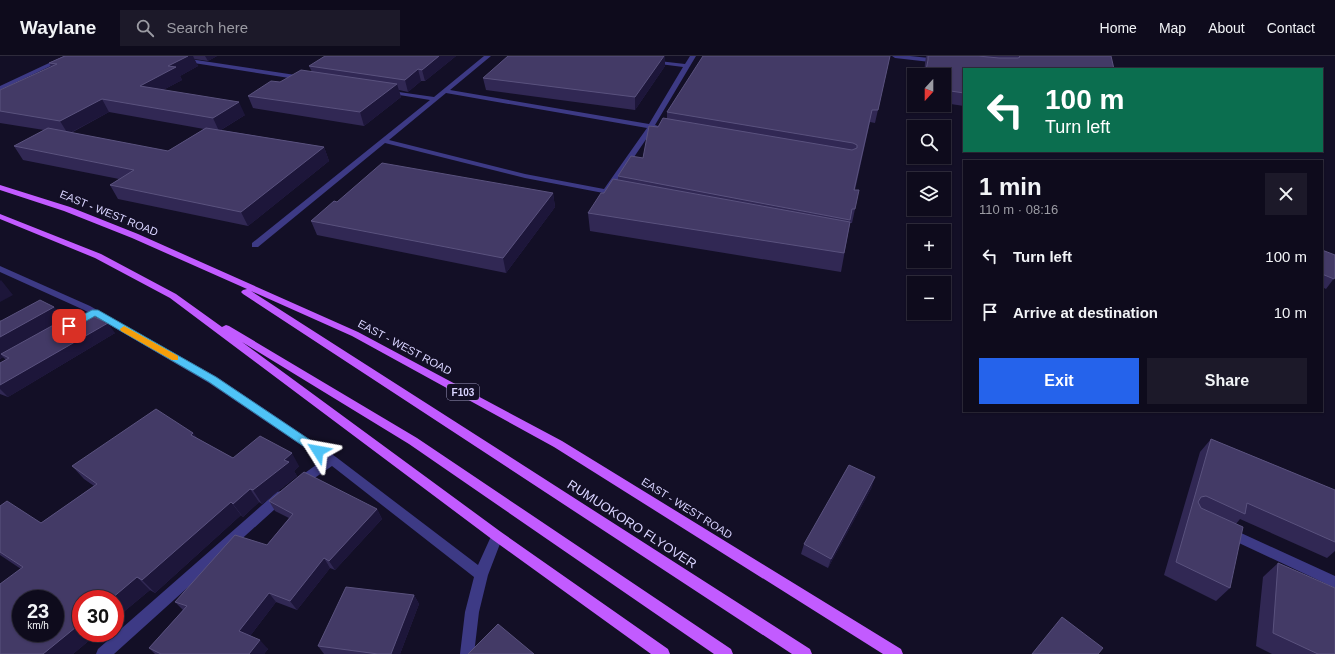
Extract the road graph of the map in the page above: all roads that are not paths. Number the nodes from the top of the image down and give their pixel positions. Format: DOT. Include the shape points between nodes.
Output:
graph roads {
  1 [pos="69,56"];
  2 [pos="488,56"];
  3 [pos="693,56"];
  4 [pos="895,56"];
  5 [pos="177,60"];
  6 [pos="648,61"];
  7 [pos="949,62"];
  8 [pos="687,66"];
  9 [pos="310,80"];
  10 [pos="0,88"];
  11 [pos="381,90"];
  12 [pos="446,91"];
  13 [pos="436,99"];
  14 [pos="651,126"];
  15 [pos="666,129"];
  16 [pos="384,141"];
  17 [pos="0,187"];
  18 [pos="606,192"];
  19 [pos="622,196"];
  20 [pos="0,216"];
  21 [pos="255,245"];
  22 [pos="0,269"];
  23 [pos="221,275"];
  24 [pos="173,296"];
  25 [pos="95,312"];
  26 [pos="81,320"];
  27 [pos="332,460"];
  28 [pos="1215,526"];
  29 [pos="497,536"];
  30 [pos="481,575"];
  31 [pos="1335,582"];
  32 [pos="102,654"];
  33 [pos="467,654"];
  34 [pos="663,654"];
  35 [pos="726,654"];
  36 [pos="805,654"];
  37 [pos="896,654"];
  1 -- 10 [label="street"];
  2 -- 12 [label="street"];
  3 -- 8 [label="street"];
  4 -- 7 [label="street"];
  5 -- 9 [label="street"];
  6 -- 8 [label="street"];
  8 -- 14 [label="street"];
  11 -- 13 [label="street"];
  12 -- 13 [label="street"];
  12 -- 14 [label="street"];
  13 -- 16 [label="street"];
  14 -- 15 [label="street"];
  14 -- 18 [label="street"];
  16 -- 18 [label="street" via="525,176"];
  16 -- 21 [label="street"];
  17 -- 23 [label="main road, EAST - WEST ROAD / F103" via="67,209 135,236"];
  18 -- 19 [label="street"];
  20 -- 24 [label="main road" via="98,256"];
  22 -- 25 [label="street"];
  23 -- 36 [label="main road, RUMUOKORO FLYOVER"];
  23 -- 37 [label="main road, EAST - WEST ROAD / F103" via="355,334 558,444"];
  24 -- 29 [label="main road"];
  24 -- 35 [label="main road" via="413,441"];
  25 -- 26 [label="street"];
  25 -- 27 [label="street" via="213,380"];
  27 -- 30 [label="street"];
  27 -- 32 [label="street" via="280,498"];
  28 -- 31 [label="street"];
  29 -- 30 [label="street"];
  29 -- 34 [label="main road"];
  30 -- 33 [label="street" via="472,612"];
}
